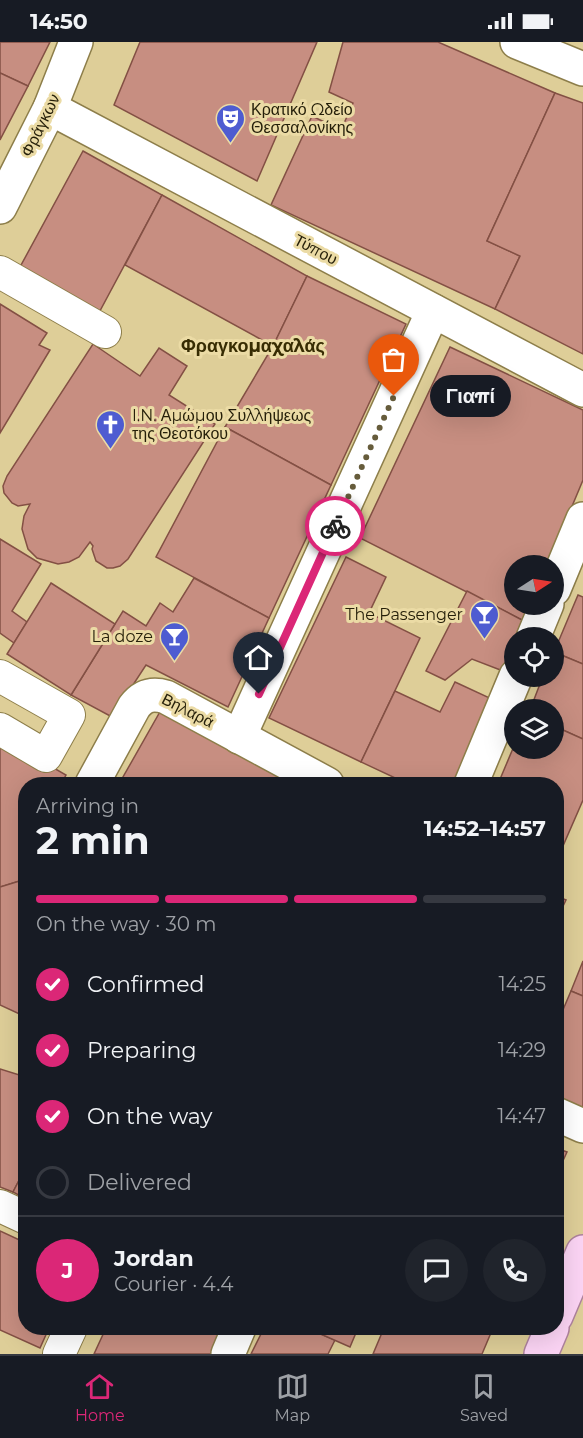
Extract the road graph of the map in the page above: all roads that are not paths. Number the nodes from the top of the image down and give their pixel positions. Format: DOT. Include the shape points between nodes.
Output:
graph roads {
  1 [pos="76,42"];
  2 [pos="517,42"];
  3 [pos="583,69"];
  4 [pos="50,108"];
  5 [pos="0,207"];
  6 [pos="0,272"];
  7 [pos="433,311"];
  8 [pos="105,332"];
  9 [pos="583,390"];
  10 [pos="583,519"];
  11 [pos="564,565"];
  12 [pos="0,676"];
  13 [pos="511,687"];
  14 [pos="0,729"];
  15 [pos="239,737"];
  16 [pos="99,772"];
  17 [pos="314,777"];
  18 [pos="474,777"];
  19 [pos="564,1118"];
  20 [pos="583,1126"];
  21 [pos="0,1206"];
  22 [pos="18,1214"];
  23 [pos="583,1252"];
  24 [pos="564,1297"];
  25 [pos="68,1335"];
  26 [pos="236,1335"];
  27 [pos="549,1335"];
  28 [pos="59,1354"];
  29 [pos="228,1354"];
  30 [pos="541,1354"];
  1 -- 4 [label="street, Φράγκων"];
  2 -- 3 [label="street"];
  4 -- 5 [label="street, Φράγκων"];
  4 -- 7 [label="street, Τύπου"];
  6 -- 8 [label="street"];
  7 -- 9 [label="street, Τύπου"];
  7 -- 15 [label="street"];
  10 -- 11 [label="street"];
  12 -- 14 [label="street" via="69,716 46,756"];
  13 -- 18 [label="street"];
  15 -- 16 [label="street, Βηλαρά" via="166,697 148,695 134,707"];
  15 -- 17 [label="street, Βηλαρά"];
  19 -- 20 [label="street"];
  21 -- 22 [label="street"];
  23 -- 24 [label="main road"];
  25 -- 28 [label="street"];
  26 -- 29 [label="street"];
  27 -- 30 [label="main road"];
}
